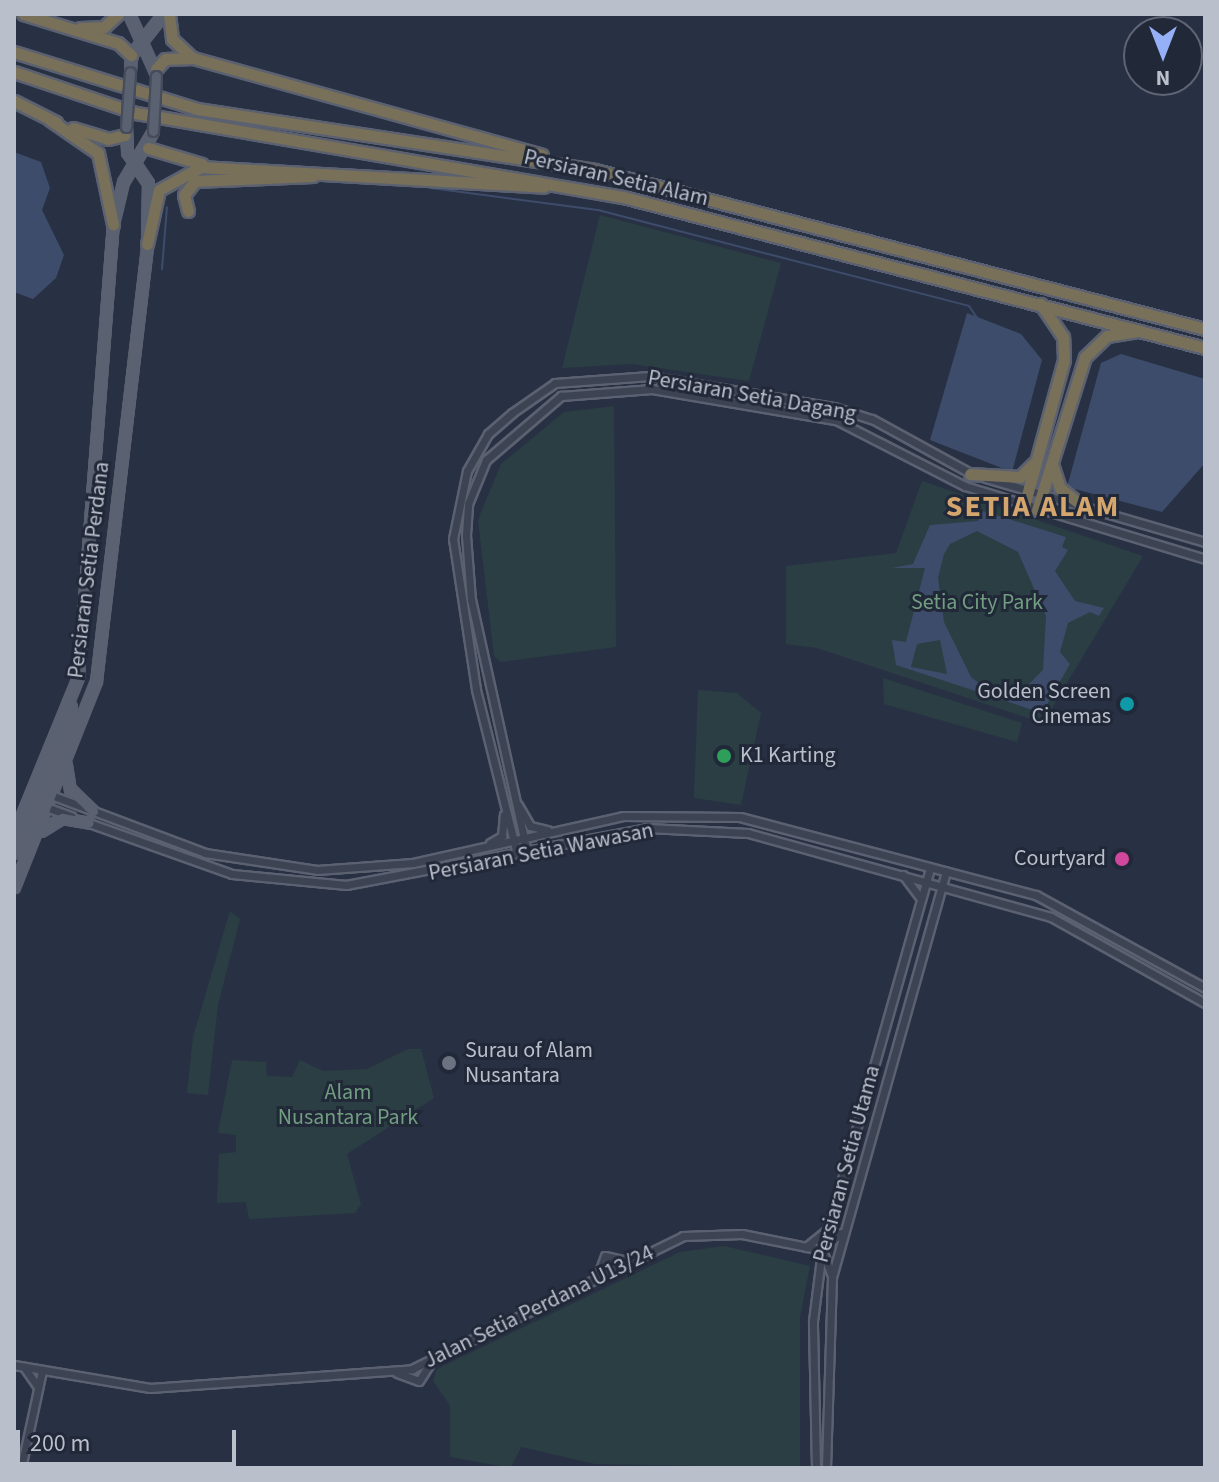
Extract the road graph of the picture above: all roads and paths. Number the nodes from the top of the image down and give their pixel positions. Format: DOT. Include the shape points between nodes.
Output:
graph roads {
  1 [pos="23,14"];
  2 [pos="118,14"];
  3 [pos="129,14"];
  4 [pos="166,14"];
  5 [pos="76,29"];
  6 [pos="143,44"];
  7 [pos="14,52"];
  8 [pos="131,55"];
  9 [pos="193,58"];
  10 [pos="14,72"];
  11 [pos="156,72"];
  12 [pos="14,101"];
  13 [pos="50,120"];
  14 [pos="126,131"];
  15 [pos="148,148"];
  16 [pos="137,164"];
  17 [pos="234,168"];
  18 [pos="595,170"];
  19 [pos="330,173"];
  20 [pos="627,198"];
  21 [pos="188,211"];
  22 [pos="113,224"];
  23 [pos="147,244"];
  24 [pos="1041,304"];
  25 [pos="1205,329"];
  26 [pos="1143,330"];
  27 [pos="1205,351"];
  28 [pos="1037,459"];
  29 [pos="1052,459"];
  30 [pos="970,474"];
  31 [pos="1028,491"];
  32 [pos="1042,495"];
  33 [pos="1024,506"];
  34 [pos="1086,509"];
  35 [pos="1037,510"];
  36 [pos="1205,542"];
  37 [pos="1205,559"];
  38 [pos="78,677"];
  39 [pos="66,758"];
  40 [pos="51,795"];
  41 [pos="513,796"];
  42 [pos="40,797"];
  43 [pos="503,797"];
  44 [pos="46,807"];
  45 [pos="93,811"];
  46 [pos="89,823"];
  47 [pos="559,830"];
  48 [pos="14,834"];
  49 [pos="35,838"];
  50 [pos="525,839"];
  51 [pos="514,841"];
  52 [pos="465,852"];
  53 [pos="527,852"];
  54 [pos="14,853"];
  55 [pos="517,854"];
  56 [pos="930,868"];
  57 [pos="946,872"];
  58 [pos="903,875"];
  59 [pos="926,881"];
  60 [pos="942,886"];
  61 [pos="14,887"];
  62 [pos="962,891"];
  63 [pos="921,899"];
  64 [pos="937,901"];
  65 [pos="1205,988"];
  66 [pos="1205,1003"];
  67 [pos="827,1230"];
  68 [pos="841,1233"];
  69 [pos="806,1247"];
  70 [pos="822,1250"];
  71 [pos="632,1260"];
  72 [pos="819,1270"];
  73 [pos="832,1277"];
  74 [pos="596,1278"];
  75 [pos="430,1363"];
  76 [pos="14,1365"];
  77 [pos="24,1367"];
  78 [pos="42,1371"];
  79 [pos="392,1372"];
  80 [pos="60,1375"];
  81 [pos="38,1387"];
  82 [pos="21,1468"];
  83 [pos="816,1468"];
  84 [pos="826,1468"];
  1 -- 5 [label="highway"];
  2 -- 5 [label="highway" via="104,27"];
  3 -- 6 [label="main road"];
  4 -- 6 [label="main road"];
  4 -- 9 [label="highway" via="172,39"];
  5 -- 8 [label="highway"];
  6 -- 8 [label="main road"];
  6 -- 11 [label="main road"];
  7 -- 18 [label="highway, Persiaran Setia Alam" via="197,109"];
  8 -- 14 [label="main road, bridge"];
  9 -- 11 [label="highway" via="165,59"];
  9 -- 18 [label="highway"];
  10 -- 20 [label="highway, Persiaran Setia Alam" via="136,113"];
  11 -- 15 [label="main road, Persiaran Setia Perdana, bridge"];
  12 -- 13 [label="highway"];
  13 -- 14 [label="highway" via="108,139"];
  13 -- 22 [label="highway" via="98,153"];
  14 -- 16 [label="main road, Persiaran Setia Perdana"];
  15 -- 16 [label="main road, Persiaran Setia Perdana"];
  15 -- 17 [label="highway" via="169,159"];
  16 -- 22 [label="main road, Persiaran Setia Perdana" via="123,182"];
  16 -- 23 [label="main road, Persiaran Setia Perdana" via="148,183"];
  17 -- 19 [label="highway"];
  17 -- 23 [label="highway" via="201,167 167,181 153,204"];
  18 -- 25 [label="highway, Persiaran Setia Alam"];
  19 -- 20 [label="highway" via="463,177"];
  19 -- 21 [label="highway" via="273,182 195,181 184,195"];
  20 -- 24 [label="highway, Persiaran Setia Alam"];
  22 -- 38 [label="main road, Persiaran Setia Perdana"];
  23 -- 39 [label="main road, Persiaran Setia Perdana" via="96,681"];
  24 -- 26 [label="highway, Persiaran Setia Alam"];
  24 -- 28 [label="highway" via="1063,337 1064,360"];
  26 -- 27 [label="highway, Persiaran Setia Alam"];
  26 -- 29 [label="highway" via="1107,336 1091,347"];
  28 -- 30 [label="highway" via="1020,477"];
  28 -- 31 [label="highway"];
  29 -- 32 [label="highway"];
  29 -- 34 [label="highway" via="1060,488"];
  30 -- 31 [label="street, Persiaran Setia Dagang"];
  30 -- 43 [label="street, Persiaran Setia Dagang" via="872,419 834,407 650,376 577,378 546,389 488,434 456,500 460,600"];
  31 -- 32 [label="street, Persiaran Setia Dagang"];
  31 -- 33 [label="highway"];
  32 -- 34 [label="street, Persiaran Setia Dagang"];
  32 -- 35 [label="highway"];
  33 -- 35 [label="street, Persiaran Setia Dagang"];
  33 -- 41 [label="street, Persiaran Setia Dagang" via="953,481 836,420 652,389 561,396 498,444 468,504 471,600"];
  34 -- 36 [label="street, Persiaran Setia Dagang"];
  35 -- 37 [label="street, Persiaran Setia Dagang"];
  38 -- 42 [label="main road"];
  38 -- 48 [label="main road, Persiaran Setia Perdana"];
  39 -- 40 [label="main road, Persiaran Setia Perdana"];
  39 -- 45 [label="main road" via="70,789"];
  40 -- 42 [label="main road"];
  40 -- 44 [label="main road, Persiaran Setia Perdana"];
  40 -- 45 [label="street, Persiaran Setia Wawasan"];
  41 -- 47 [label="street" via="530,826"];
  41 -- 50 [label="street, Persiaran Setia Dagang"];
  42 -- 44 [label="main road"];
  42 -- 54 [label="main road"];
  43 -- 51 [label="street, Persiaran Setia Dagang"];
  43 -- 52 [label="street" via="502,836"];
  44 -- 46 [label="street, Persiaran Setia Wawasan"];
  44 -- 49 [label="main road, Persiaran Setia Perdana"];
  45 -- 52 [label="street, Persiaran Setia Wawasan" via="169,842 270,868 370,869"];
  46 -- 49 [label="main road" via="53,820"];
  46 -- 55 [label="street, Persiaran Setia Wawasan" via="197,865 291,884 392,881"];
  47 -- 50 [label="street, Persiaran Setia Wawasan"];
  47 -- 56 [label="street, Persiaran Setia Wawasan" via="634,815 716,814"];
  49 -- 61 [label="main road, Persiaran Setia Perdana"];
  50 -- 51 [label="street, Persiaran Setia Wawasan"];
  50 -- 53 [label="street, Persiaran Setia Dagang"];
  51 -- 52 [label="street, Persiaran Setia Wawasan"];
  51 -- 55 [label="street, Persiaran Setia Dagang"];
  53 -- 55 [label="street, Persiaran Setia Wawasan"];
  53 -- 58 [label="street, Persiaran Setia Wawasan" via="686,825 748,833"];
  56 -- 57 [label="street, Persiaran Setia Wawasan"];
  56 -- 59 [label="street, Persiaran Setia Utama"];
  57 -- 60 [label="street, Persiaran Setia Utama"];
  57 -- 65 [label="street, Persiaran Setia Wawasan" via="1080,915"];
  58 -- 59 [label="street, Persiaran Setia Wawasan"];
  58 -- 63 [label="street"];
  59 -- 60 [label="street, Persiaran Setia Wawasan"];
  59 -- 63 [label="street, Persiaran Setia Utama"];
  60 -- 62 [label="street, Persiaran Setia Wawasan"];
  60 -- 64 [label="street, Persiaran Setia Utama"];
  62 -- 64 [label="street"];
  62 -- 66 [label="street, Persiaran Setia Wawasan" via="1051,917"];
  63 -- 67 [label="street, Persiaran Setia Utama"];
  64 -- 68 [label="street, Persiaran Setia Utama"];
  67 -- 69 [label="street"];
  67 -- 70 [label="street, Persiaran Setia Utama"];
  68 -- 70 [label="street"];
  68 -- 73 [label="street, Persiaran Setia Utama"];
  69 -- 70 [label="street, Jalan Setia Perdana U13/24"];
  69 -- 71 [label="street, Jalan Setia Perdana U13/24" via="710,1232"];
  69 -- 72 [label="street"];
  70 -- 72 [label="street, Persiaran Setia Utama"];
  70 -- 73 [label="street"];
  71 -- 74 [label="street, Jalan Setia Perdana U13/24"];
  71 -- 74 [label="street" via="605,1256"];
  72 -- 83 [label="street, Persiaran Setia Utama"];
  73 -- 84 [label="street, Persiaran Setia Utama"];
  74 -- 75 [label="street, Jalan Setia Perdana U13/24"];
  75 -- 79 [label="street, Jalan Setia Perdana U13/24"];
  75 -- 79 [label="street" via="419,1381"];
  76 -- 77 [label="street, Jalan Setia Perdana U13/24"];
  77 -- 78 [label="street, Jalan Setia Perdana U13/24"];
  77 -- 81 [label="street"];
  78 -- 80 [label="street, Jalan Setia Perdana U13/24"];
  78 -- 81 [label="street"];
  79 -- 80 [label="street, Jalan Setia Perdana U13/24" via="150,1388"];
  80 -- 81 [label="street"];
  81 -- 82 [label="street"];
}
